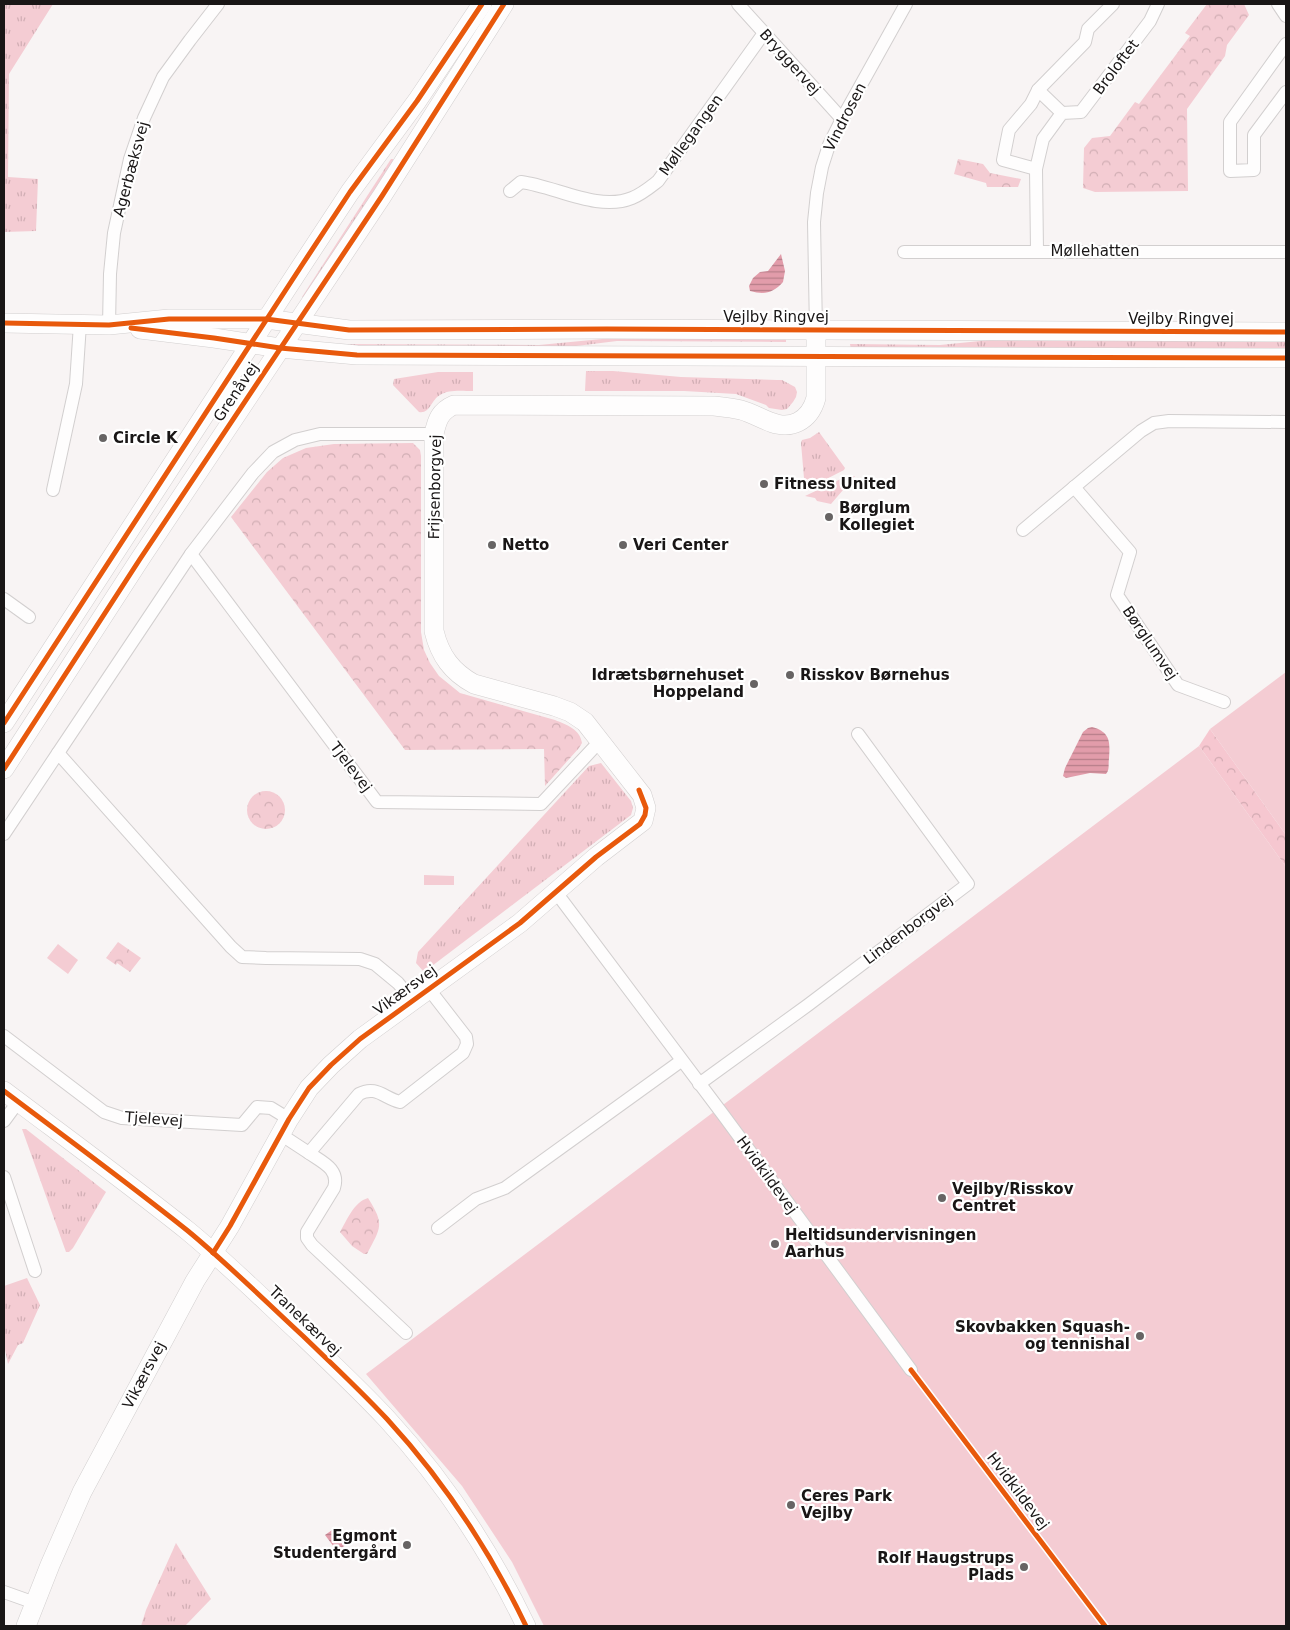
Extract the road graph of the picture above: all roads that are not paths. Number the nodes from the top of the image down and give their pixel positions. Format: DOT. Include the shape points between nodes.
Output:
graph roads {
  1 [pos="218,4"];
  2 [pos="482,4"];
  3 [pos="504,4"];
  4 [pos="738,4"];
  5 [pos="906,4"];
  6 [pos="1113,4"];
  7 [pos="1158,4"];
  8 [pos="1278,4"];
  9 [pos="1286,16"];
  10 [pos="764,33"];
  11 [pos="1286,44"];
  12 [pos="1038,90"];
  13 [pos="1286,92"];
  14 [pos="1062,113"];
  15 [pos="842,119"];
  16 [pos="1036,169"];
  17 [pos="510,191"];
  18 [pos="1037,251"];
  19 [pos="904,252"];
  20 [pos="1286,252"];
  21 [pos="266,319"];
  22 [pos="4,323"];
  23 [pos="297,323"];
  24 [pos="80,324"];
  25 [pos="109,325"];
  26 [pos="816,330"];
  27 [pos="1286,332"];
  28 [pos="250,344"];
  29 [pos="280,348"];
  30 [pos="816,357"];
  31 [pos="1286,358"];
  32 [pos="1286,422"];
  33 [pos="434,434"];
  34 [pos="1074,487"];
  35 [pos="52,490"];
  36 [pos="1023,530"];
  37 [pos="191,554"];
  38 [pos="4,599"];
  39 [pos="29,617"];
  40 [pos="1224,702"];
  41 [pos="4,723"];
  42 [pos="858,734"];
  43 [pos="601,740"];
  44 [pos="58,753"];
  45 [pos="4,769"];
  46 [pos="639,790"];
  47 [pos="4,834"];
  48 [pos="555,891"];
  49 [pos="428,988"];
  50 [pos="412,1000"];
  51 [pos="4,1036"];
  52 [pos="681,1061"];
  53 [pos="699,1084"];
  54 [pos="11,1096"];
  55 [pos="4,1121"];
  56 [pos="285,1127"];
  57 [pos="309,1153"];
  58 [pos="4,1177"];
  59 [pos="6,1194"];
  60 [pos="438,1228"];
  61 [pos="213,1253"];
  62 [pos="35,1271"];
  63 [pos="406,1333"];
  64 [pos="911,1370"];
  65 [pos="4,1592"];
  66 [pos="35,1603"];
  67 [pos="26,1626"];
  68 [pos="526,1626"];
  1 -- 25 [label="street, Agerbæksvej" via="163,78 144,118 130,159 114,233"];
  2 -- 21 [label="street, Grenåvej" via="417,101 350,192"];
  3 -- 23 [label="street, Grenåvej"];
  4 -- 10 [label="street, Bryggervej"];
  5 -- 15 [label="street, Vindrosen"];
  6 -- 12 [label="street" via="1088,29 1085,42"];
  7 -- 14 [label="street, Broloftet" via="1150,21 1081,112"];
  8 -- 9 [label="street"];
  10 -- 15 [label="street, Bryggervej"];
  10 -- 17 [label="street, Møllegangen" via="658,181 643,192 621,201 599,201 521,182"];
  11 -- 13 [label="street" via="1230,122 1230,171 1254,170 1254,135"];
  12 -- 14 [label="street"];
  12 -- 16 [label="street" via="1031,104 1009,130 1003,160"];
  14 -- 16 [label="street" via="1043,139"];
  15 -- 26 [label="street, Vindrosen" via="822,167 817,193 814,222"];
  16 -- 18 [label="street"];
  18 -- 19 [label="street, Møllehatten"];
  18 -- 20 [label="street, Møllehatten"];
  21 -- 23 [label="street, Vejlby Ringvej"];
  21 -- 25 [label="street, Vejlby Ringvej" via="169,319"];
  21 -- 28 [label="street, Grenåvej"];
  22 -- 24 [label="street"];
  23 -- 26 [label="street, Vejlby Ringvej" via="349,330"];
  23 -- 29 [label="street, Grenåvej"];
  24 -- 25 [label="street"];
  24 -- 35 [label="street" via="76,384"];
  25 -- 28 [label="street"];
  26 -- 27 [label="street, Vejlby Ringvej"];
  26 -- 30 [label="street, Frijsenborgvej"];
  28 -- 29 [label="street"];
  28 -- 41 [label="street, Grenåvej"];
  29 -- 30 [label="street" via="357,355"];
  29 -- 45 [label="street, Grenåvej"];
  30 -- 31 [label="street"];
  30 -- 33 [label="street, Frijsenborgvej" via="813,408 804,419 793,424 782,426 740,410 714,406 454,406 440,414"];
  32 -- 34 [label="street" via="1154,423"];
  33 -- 37 [label="street" via="320,434 295,440 273,452 253,473"];
  33 -- 43 [label="street, Frijsenborgvej" via="434,631 443,657 462,677 474,684 570,712 585,722"];
  34 -- 36 [label="street"];
  34 -- 40 [label="street, Børglumvej" via="1130,552 1117,595 1178,685"];
  37 -- 43 [label="street, Tjelevej" via="377,802 541,804"];
  37 -- 44 [label="street"];
  38 -- 39 [label="street"];
  42 -- 53 [label="street, Lindenborgvej" via="968,884"];
  43 -- 46 [label="street, Frijsenborgvej"];
  44 -- 47 [label="street"];
  44 -- 50 [label="street" via="242,957 360,959 375,964"];
  46 -- 48 [label="street, Vikærsvej" via="646,808 640,824"];
  48 -- 49 [label="street, Vikærsvej" via="520,922"];
  48 -- 52 [label="street, Hvidkildevej"];
  49 -- 50 [label="street, Vikærsvej"];
  49 -- 57 [label="street, Vikærsvej" via="466,1037 463,1053 400,1102 377,1091 359,1094"];
  50 -- 56 [label="street, Vikærsvej" via="331,1065 309,1088"];
  51 -- 56 [label="street, Tjelevej" via="104,1112 122,1118 242,1125 256,1108 271,1108"];
  52 -- 53 [label="street, Hvidkildevej"];
  52 -- 60 [label="street" via="505,1188 476,1199"];
  53 -- 64 [label="street, Hvidkildevej"];
  54 -- 55 [label="street"];
  54 -- 61 [label="street, Tranekærvej"];
  56 -- 57 [label="street"];
  56 -- 61 [label="street, Vikærsvej"];
  57 -- 63 [label="street" via="333,1170 336,1180 307,1232 307,1238"];
  58 -- 59 [label="street"];
  59 -- 62 [label="street"];
  61 -- 66 [label="street, Vikærsvej" via="82,1492"];
  61 -- 68 [label="street, Tranekærvej" via="344,1375 426,1466 465,1518"];
  65 -- 66 [label="street"];
  66 -- 67 [label="street, Vikærsvej"];
}
